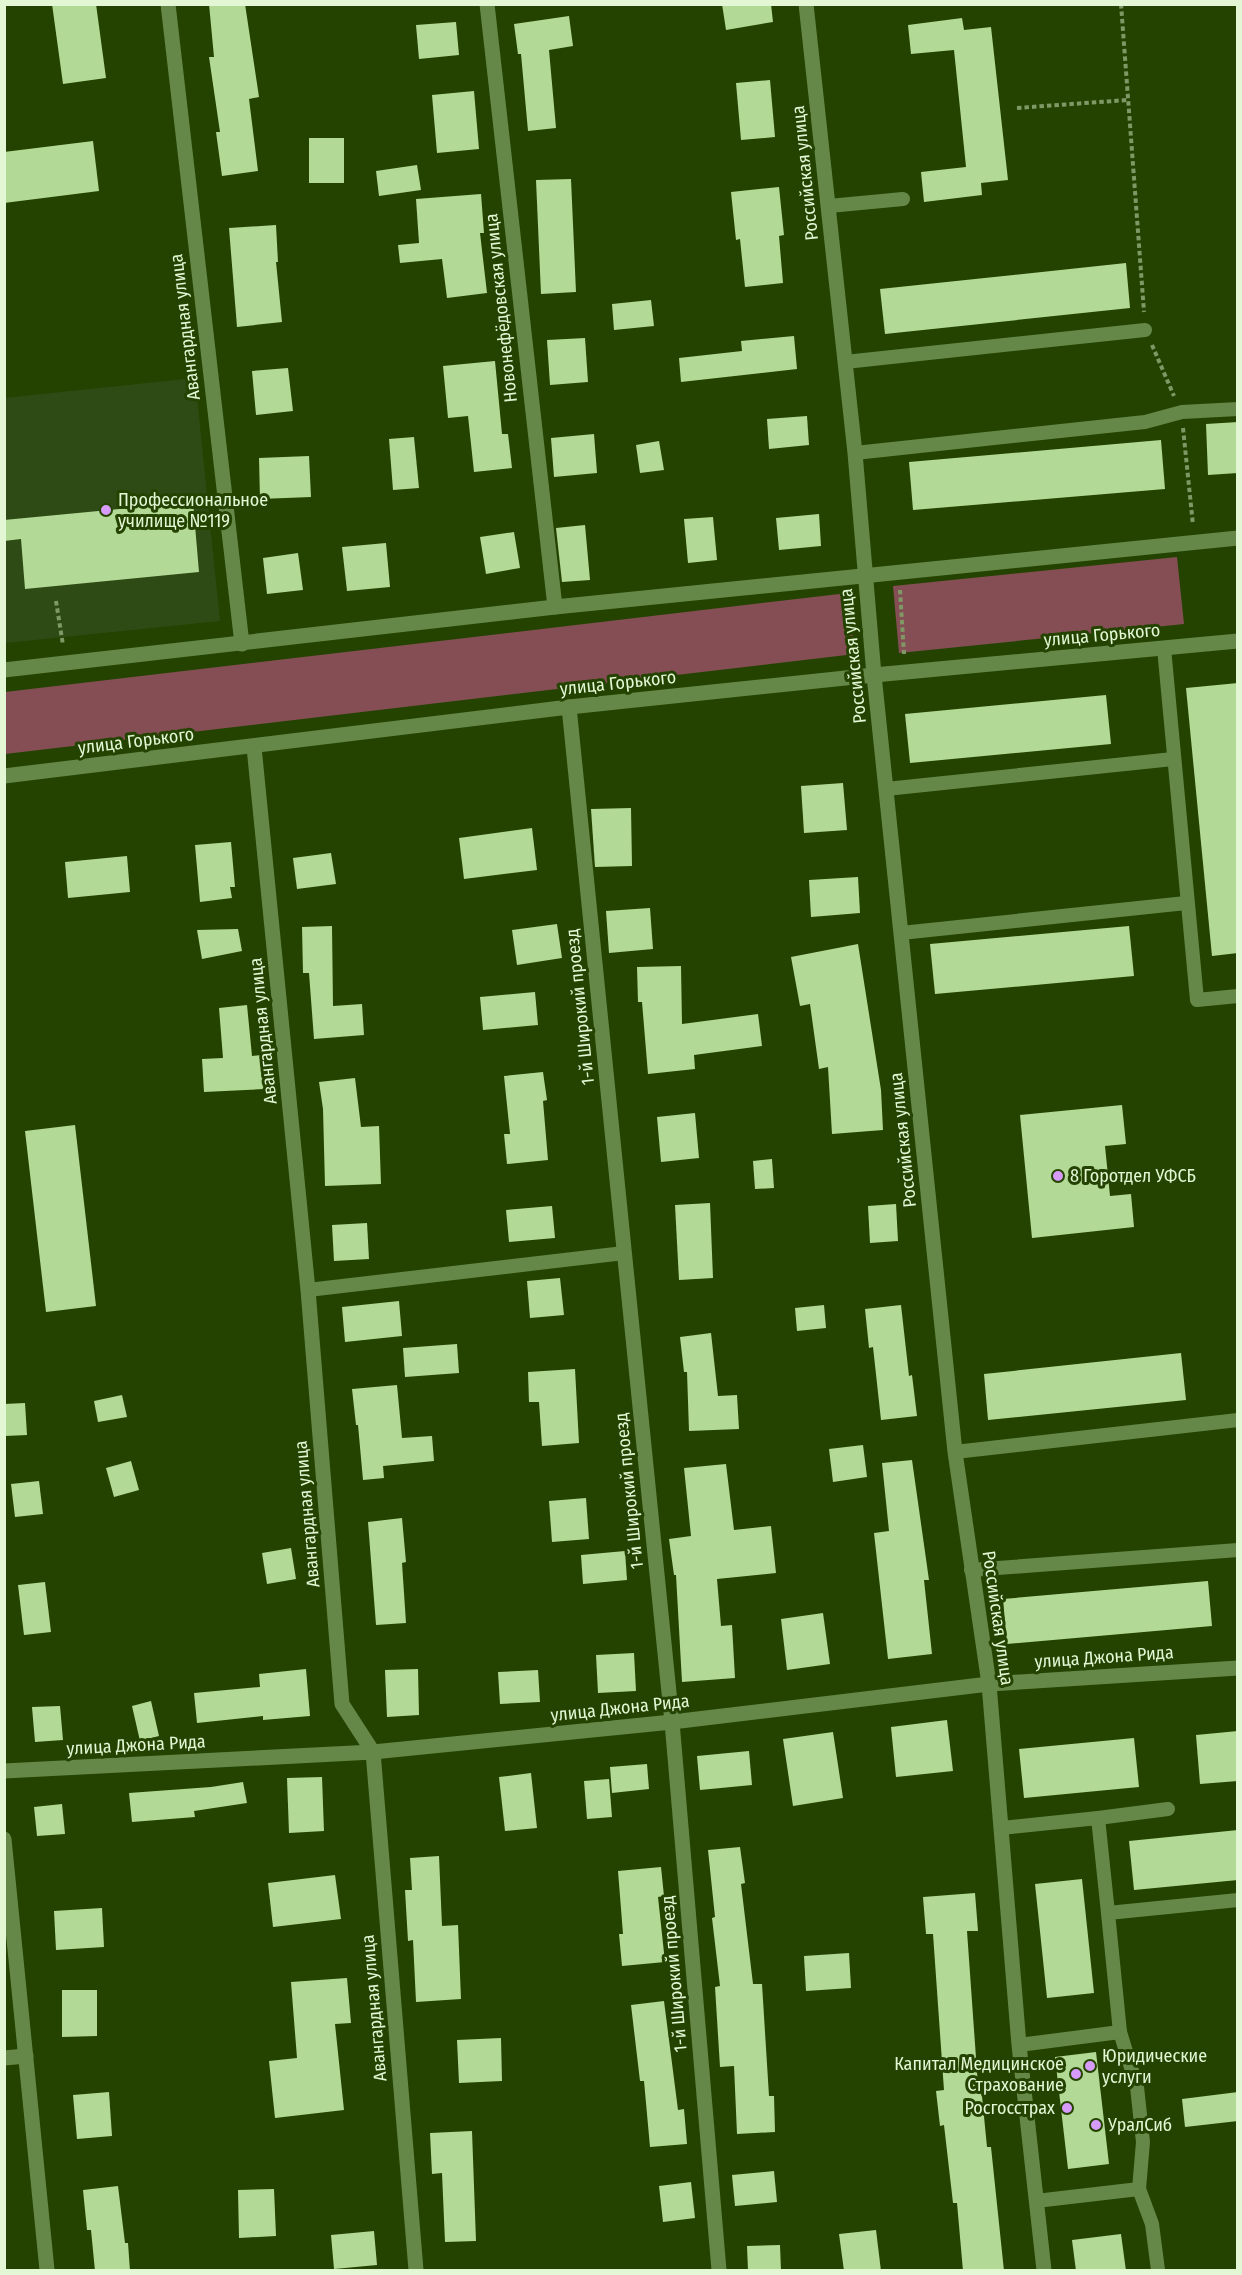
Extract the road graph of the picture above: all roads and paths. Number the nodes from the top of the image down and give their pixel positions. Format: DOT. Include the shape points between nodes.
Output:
graph roads {
  1 [pos="168,4"];
  2 [pos="487,4"];
  3 [pos="806,4"];
  4 [pos="1121,4"];
  5 [pos="1127,100"];
  6 [pos="1017,108"];
  7 [pos="903,199"];
  8 [pos="829,206"];
  9 [pos="1145,330"];
  10 [pos="845,362"];
  11 [pos="1238,409"];
  12 [pos="855,453"];
  13 [pos="1238,538"];
  14 [pos="898,571"];
  15 [pos="865,574"];
  16 [pos="56,601"];
  17 [pos="555,607"];
  18 [pos="1238,641"];
  19 [pos="242,644"];
  20 [pos="1164,648"];
  21 [pos="66,663"];
  22 [pos="4,670"];
  23 [pos="905,672"];
  24 [pos="874,675"];
  25 [pos="569,707"];
  26 [pos="254,747"];
  27 [pos="1173,759"];
  28 [pos="4,776"];
  29 [pos="886,789"];
  30 [pos="1186,903"];
  31 [pos="901,933"];
  32 [pos="1238,996"];
  33 [pos="624,1253"];
  34 [pos="308,1290"];
  35 [pos="1238,1420"];
  36 [pos="955,1452"];
  37 [pos="1238,1550"];
  38 [pos="971,1570"];
  39 [pos="1238,1668"];
  40 [pos="989,1684"];
  41 [pos="672,1722"];
  42 [pos="373,1752"];
  43 [pos="4,1771"];
  44 [pos="1168,1809"];
  45 [pos="1098,1818"];
  46 [pos="1002,1828"];
  47 [pos="4,1839"];
  48 [pos="1238,1900"];
  49 [pos="1108,1913"];
  50 [pos="1120,2032"];
  51 [pos="1018,2045"];
  52 [pos="26,2056"];
  53 [pos="4,2058"];
  54 [pos="1139,2189"];
  55 [pos="1036,2201"];
  56 [pos="47,2271"];
  57 [pos="416,2271"];
  58 [pos="719,2271"];
  59 [pos="1044,2271"];
  60 [pos="1158,2271"];
  1 -- 19 [label="street, Авангардная улица"];
  2 -- 17 [label="street, Новонефёдовская улица"];
  3 -- 8 [label="street, Российская улица"];
  4 -- 5 [label="path"];
  5 -- 6 [label="path"];
  5 -- 9 [label="path"];
  7 -- 8 [label="lane"];
  8 -- 10 [label="street, Российская улица"];
  9 -- 10 [label="lane"];
  10 -- 12 [label="street, Российская улица"];
  11 -- 12 [label="lane" via="1182,412 1144,422"];
  12 -- 15 [label="street, Российская улица"];
  13 -- 14 [label="street"];
  14 -- 15 [label="street"];
  14 -- 23 [label="path"];
  15 -- 17 [label="street"];
  15 -- 24 [label="street, Российская улица"];
  16 -- 21 [label="path"];
  17 -- 19 [label="street"];
  18 -- 20 [label="street, улица Горького"];
  19 -- 21 [label="street"];
  20 -- 23 [label="street, улица Горького"];
  20 -- 27 [label="lane"];
  21 -- 22 [label="street"];
  23 -- 24 [label="street, улица Горького"];
  24 -- 25 [label="street, улица Горького"];
  24 -- 29 [label="street, Российская улица"];
  25 -- 26 [label="street, улица Горького"];
  25 -- 33 [label="street, 1-й Широкий проезд"];
  26 -- 28 [label="street, улица Горького"];
  26 -- 34 [label="street, Авангардная улица"];
  27 -- 29 [label="lane"];
  27 -- 30 [label="lane"];
  29 -- 31 [label="street, Российская улица"];
  30 -- 31 [label="lane"];
  30 -- 32 [label="lane" via="1197,1000"];
  31 -- 36 [label="street, Российская улица"];
  33 -- 34 [label="lane"];
  33 -- 41 [label="street, 1-й Широкий проезд"];
  34 -- 42 [label="street, Авангардная улица" via="342,1704"];
  35 -- 36 [label="lane"];
  36 -- 38 [label="street, Российская улица"];
  37 -- 38 [label="lane"];
  38 -- 40 [label="street, Российская улица"];
  39 -- 40 [label="street, улица Джона Рида"];
  40 -- 41 [label="street, улица Джона Рида"];
  40 -- 46 [label="street, Российская улица"];
  41 -- 42 [label="street, улица Джона Рида"];
  41 -- 58 [label="street, 1-й Широкий проезд"];
  42 -- 43 [label="street, улица Джона Рида"];
  42 -- 57 [label="street, Авангардная улица"];
  44 -- 45 [label="lane"];
  45 -- 46 [label="lane"];
  45 -- 49 [label="lane"];
  46 -- 51 [label="street, Российская улица"];
  47 -- 52 [label="street"];
  48 -- 49 [label="lane"];
  49 -- 50 [label="lane"];
  50 -- 51 [label="lane"];
  50 -- 54 [label="lane" via="1137,2087 1143,2142"];
  51 -- 55 [label="street, Российская улица"];
  52 -- 53 [label="street"];
  52 -- 56 [label="street"];
  54 -- 55 [label="lane"];
  54 -- 60 [label="lane" via="1152,2224"];
  55 -- 59 [label="street, Российская улица"];
}
